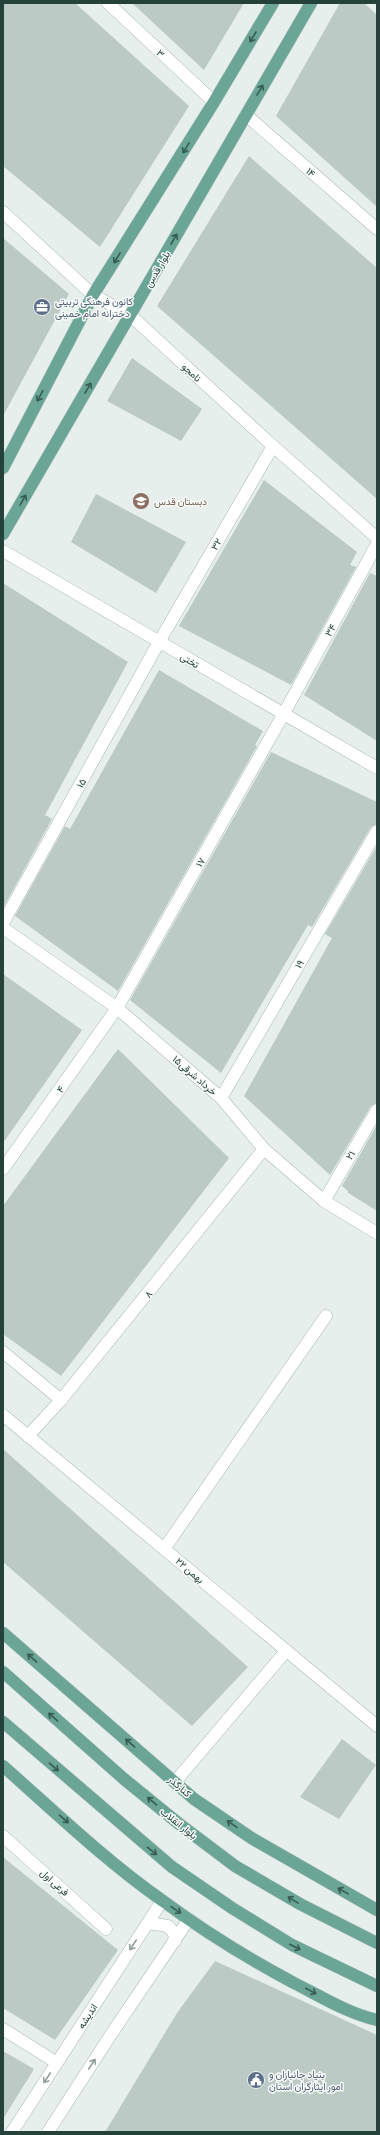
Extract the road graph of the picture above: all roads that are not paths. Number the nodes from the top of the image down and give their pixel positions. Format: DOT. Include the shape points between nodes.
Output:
graph roads {
  1 [pos="108,3"];
  2 [pos="273,3"];
  3 [pos="311,3"];
  4 [pos="214,102"];
  5 [pos="246,115"];
  6 [pos="3,212"];
  7 [pos="377,229"];
  8 [pos="94,295"];
  9 [pos="130,315"];
  10 [pos="273,446"];
  11 [pos="3,468"];
  12 [pos="3,534"];
  13 [pos="377,538"];
  14 [pos="377,544"];
  15 [pos="3,551"];
  16 [pos="159,642"];
  17 [pos="283,715"];
  18 [pos="377,768"];
  19 [pos="377,831"];
  20 [pos="3,923"];
  21 [pos="3,928"];
  22 [pos="117,1008"];
  23 [pos="221,1098"];
  24 [pos="377,1110"];
  25 [pos="264,1150"];
  26 [pos="3,1169"];
  27 [pos="324,1200"];
  28 [pos="377,1233"];
  29 [pos="326,1316"];
  30 [pos="3,1352"];
  31 [pos="61,1400"];
  32 [pos="3,1415"];
  33 [pos="28,1436"];
  34 [pos="164,1549"];
  35 [pos="3,1633"];
  36 [pos="286,1651"];
  37 [pos="3,1672"];
  38 [pos="3,1722"];
  39 [pos="377,1726"];
  40 [pos="3,1766"];
  41 [pos="175,1782"];
  42 [pos="3,1836"];
  43 [pos="162,1901"];
  44 [pos="377,1910"];
  45 [pos="189,1919"];
  46 [pos="148,1923"];
  47 [pos="106,1928"];
  48 [pos="175,1941"];
  49 [pos="377,1943"];
  50 [pos="377,1986"];
  51 [pos="377,2020"];
  52 [pos="3,2029"];
  53 [pos="57,2063"];
  54 [pos="12,2132"];
  55 [pos="48,2132"];
  1 -- 4 [label="street, ۳"];
  2 -- 4 [label="main road, one-way"];
  5 -- 3 [label="main road, بلوار قدس, one-way"];
  4 -- 8 [label="main road, one-way"];
  5 -- 7 [label="street, ۱۴"];
  9 -- 5 [label="main road, بلوار قدس, one-way"];
  6 -- 8 [label="street, نامجو"];
  8 -- 9 [label="street, نامجو"];
  8 -- 11 [label="main road, one-way"];
  9 -- 10 [label="street, نامجو"];
  12 -- 9 [label="main road, بلوار قدس, one-way"];
  10 -- 13 [label="street, نامجو"];
  10 -- 16 [label="street, ۳۲"];
  14 -- 17 [label="street, ۳۴"];
  15 -- 16 [label="street, تختی"];
  16 -- 17 [label="street, تختی"];
  16 -- 20 [label="street, ۱۵"];
  17 -- 18 [label="street, تختی"];
  17 -- 22 [label="street, ۱۷"];
  19 -- 23 [label="street, ۱۹"];
  21 -- 22 [label="street, ۱۵خرداد شرقی"];
  22 -- 23 [label="street, ۱۵خرداد شرقی"];
  22 -- 26 [label="street, ۴"];
  23 -- 25 [label="street, ۱۵خرداد شرقی"];
  24 -- 27 [label="street, ۲۱"];
  25 -- 27 [label="street, ۱۵خرداد شرقی"];
  25 -- 31 [label="street, ۸"];
  27 -- 28 [label="street, ۱۵خرداد شرقی"];
  29 -- 34 [label="street"];
  30 -- 31 [label="street"];
  31 -- 33 [label="street, ۸"];
  32 -- 33 [label="street, ۲۲ بهمن"];
  33 -- 34 [label="street, ۲۲ بهمن"];
  34 -- 36 [label="street, ۲۲ بهمن"];
  41 -- 35 [label="main road, کنارگذر, one-way"];
  36 -- 39 [label="street, ۲۲ بهمن"];
  36 -- 41 [label="street"];
  49 -- 37 [label="main road, بلوار انقلاب, one-way" via="300,1904 235,1866 130,1784"];
  38 -- 50 [label="main road, one-way" via="172,1867 292,1945"];
  40 -- 43 [label="main road, one-way"];
  44 -- 41 [label="main road, کنارگذر, one-way" via="253,1839 194,1799"];
  42 -- 47 [label="street, فرعی اول"];
  43 -- 45 [label="main road, one-way"];
  43 -- 46 [label="street, اندیشه"];
  45 -- 48 [label="street"];
  45 -- 51 [label="main road, one-way" via="283,1977 356,2016"];
  46 -- 48 [label="street" via="168,1926 174,1933"];
  46 -- 53 [label="street, اندیشه, one-way"];
  55 -- 48 [label="street, one-way"];
  52 -- 53 [label="street"];
  53 -- 54 [label="street, اندیشه, one-way"];
}
